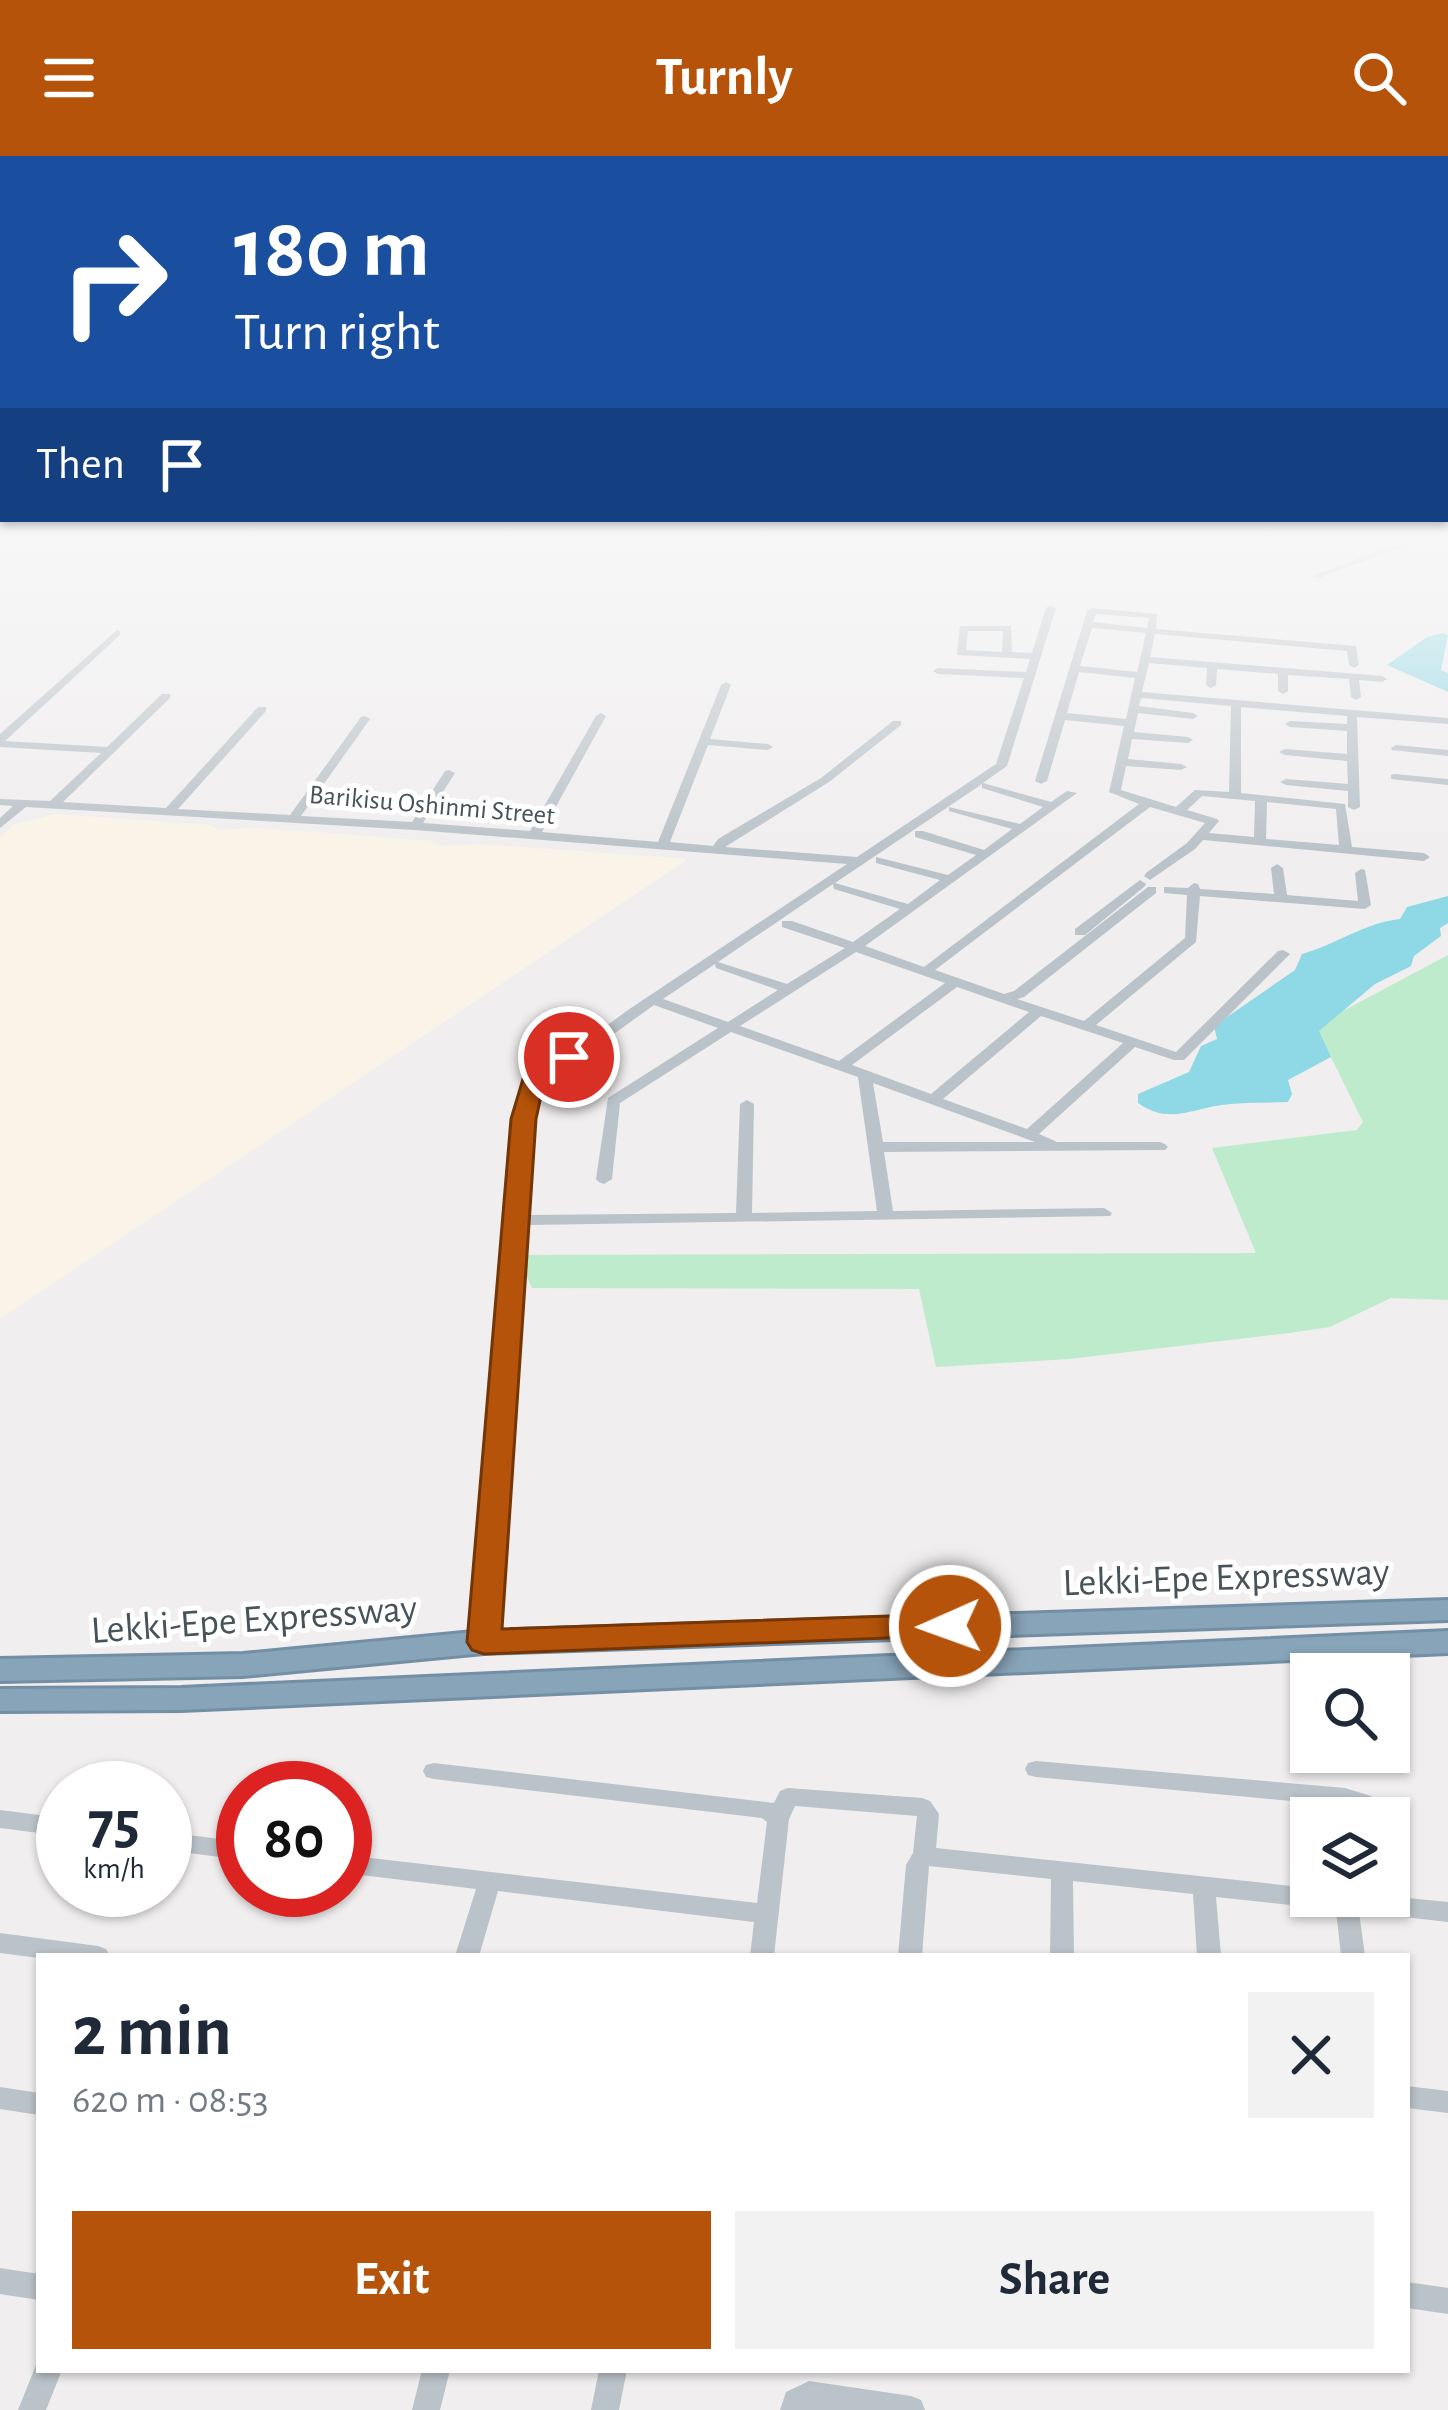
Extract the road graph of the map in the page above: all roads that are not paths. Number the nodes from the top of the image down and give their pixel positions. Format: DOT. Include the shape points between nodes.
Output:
graph roads {
  1 [pos="107,642"];
  2 [pos="962,642"];
  3 [pos="1007,642"];
  4 [pos="1040,642"];
  5 [pos="1085,642"];
  6 [pos="1149,642"];
  7 [pos="1218,642"];
  8 [pos="1286,642"];
  9 [pos="1288,642"];
  10 [pos="1007,655"];
  11 [pos="1036,656"];
  12 [pos="1214,659"];
  13 [pos="1145,660"];
  14 [pos="1284,665"];
  15 [pos="1076,669"];
  16 [pos="938,671"];
  17 [pos="1354,671"];
  18 [pos="1030,675"];
  19 [pos="1142,675"];
  20 [pos="1382,679"];
  21 [pos="726,685"];
  22 [pos="1211,685"];
  23 [pos="1282,691"];
  24 [pos="166,696"];
  25 [pos="1356,697"];
  26 [pos="1236,703"];
  27 [pos="262,710"];
  28 [pos="1352,713"];
  29 [pos="601,716"];
  30 [pos="1061,716"];
  31 [pos="1133,716"];
  32 [pos="1192,716"];
  33 [pos="365,719"];
  34 [pos="0,721"];
  35 [pos="1448,721"];
  36 [pos="19,722"];
  37 [pos="897,722"];
  38 [pos="1290,724"];
  39 [pos="1352,728"];
  40 [pos="1188,740"];
  41 [pos="0,742"];
  42 [pos="707,742"];
  43 [pos="768,747"];
  44 [pos="1396,748"];
  45 [pos="107,750"];
  46 [pos="1286,752"];
  47 [pos="1448,752"];
  48 [pos="1353,758"];
  49 [pos="1122,762"];
  50 [pos="1181,767"];
  51 [pos="448,773"];
  52 [pos="1395,777"];
  53 [pos="1042,781"];
  54 [pos="1286,782"];
  55 [pos="1448,782"];
  56 [pos="986,787"];
  57 [pos="1354,788"];
  58 [pos="1115,791"];
  59 [pos="1071,793"];
  60 [pos="1234,795"];
  61 [pos="1261,798"];
  62 [pos="0,802"];
  63 [pos="24,803"];
  64 [pos="1148,803"];
  65 [pos="54,804"];
  66 [pos="1184,804"];
  67 [pos="1051,806"];
  68 [pos="1354,807"];
  69 [pos="953,809"];
  70 [pos="170,811"];
  71 [pos="294,818"];
  72 [pos="0,824"];
  73 [pos="415,826"];
  74 [pos="1020,829"];
  75 [pos="919,834"];
  76 [pos="533,837"];
  77 [pos="1196,841"];
  78 [pos="1260,842"];
  79 [pos="662,847"];
  80 [pos="716,850"];
  81 [pos="1346,850"];
  82 [pos="985,854"];
  83 [pos="1424,857"];
  84 [pos="880,860"];
  85 [pos="860,861"];
  86 [pos="1277,868"];
  87 [pos="1361,873"];
  88 [pos="949,880"];
  89 [pos="1147,884"];
  90 [pos="1169,884"];
  91 [pos="838,886"];
  92 [pos="1193,889"];
  93 [pos="1281,897"];
  94 [pos="909,908"];
  95 [pos="787,924"];
  96 [pos="855,947"];
  97 [pos="1283,954"];
  98 [pos="721,965"];
  99 [pos="925,972"];
  100 [pos="950,981"];
  101 [pos="790,990"];
  102 [pos="1004,999"];
  103 [pos="653,1000"];
  104 [pos="1039,1010"];
  105 [pos="1086,1027"];
  106 [pos="733,1028"];
  107 [pos="1131,1043"];
  108 [pos="838,1063"];
  109 [pos="865,1075"];
  110 [pos="933,1100"];
  111 [pos="748,1104"];
  112 [pos="1029,1135"];
  113 [pos="876,1148"];
  114 [pos="1063,1148"];
  115 [pos="1160,1148"];
  116 [pos="604,1179"];
  117 [pos="1104,1213"];
  118 [pos="886,1216"];
  119 [pos="744,1218"];
  120 [pos="530,1220"];
  121 [pos="1448,1610"];
  122 [pos="484,1642"];
  123 [pos="1448,1642"];
  124 [pos="0,1670"];
  125 [pos="0,1700"];
  126 [pos="1036,1769"];
  127 [pos="434,1771"];
  128 [pos="1345,1797"];
  129 [pos="0,1819"];
  130 [pos="778,1819"];
  131 [pos="36,1824"];
  132 [pos="924,1856"];
  133 [pos="372,1867"];
  134 [pos="1062,1869"];
  135 [pos="489,1882"];
  136 [pos="1204,1887"];
  137 [pos="1290,1895"];
  138 [pos="1410,1906"];
  139 [pos="1448,1912"];
  140 [pos="767,1914"];
  141 [pos="1348,1917"];
  142 [pos="0,1943"];
  143 [pos="75,1953"];
  144 [pos="468,1953"];
  145 [pos="762,1953"];
  146 [pos="910,1953"];
  147 [pos="1062,1953"];
  148 [pos="1210,1953"];
  149 [pos="1352,1953"];
  150 [pos="1410,2097"];
  151 [pos="0,2098"];
  152 [pos="1448,2102"];
  153 [pos="36,2104"];
  154 [pos="0,2281"];
  155 [pos="36,2287"];
  156 [pos="1410,2295"];
  157 [pos="1448,2301"];
  158 [pos="47,2373"];
  159 [pos="435,2373"];
  160 [pos="606,2373"];
  161 [pos="32,2410"];
  162 [pos="426,2410"];
  163 [pos="605,2410"];
  164 [pos="794,2410"];
  165 [pos="910,2410"];
  1 -- 36 [label="street"];
  2 -- 10 [label="street" via="961,653"];
  3 -- 10 [label="street"];
  4 -- 11 [label="street"];
  5 -- 15 [label="street"];
  6 -- 13 [label="street"];
  7 -- 12 [label="street"];
  8 -- 14 [label="street"];
  9 -- 17 [label="street" via="1352,648"];
  10 -- 11 [label="street"];
  11 -- 18 [label="street"];
  12 -- 13 [label="street"];
  12 -- 14 [label="street"];
  12 -- 22 [label="street"];
  13 -- 19 [label="street"];
  14 -- 17 [label="street"];
  14 -- 23 [label="street"];
  15 -- 19 [label="street"];
  15 -- 30 [label="street"];
  16 -- 18 [label="street"];
  17 -- 20 [label="street"];
  17 -- 25 [label="street"];
  18 -- 85 [label="street" via="1001,766"];
  19 -- 31 [label="street"];
  21 -- 42 [label="street"];
  24 -- 45 [label="street"];
  26 -- 28 [label="street"];
  26 -- 31 [label="street"];
  26 -- 60 [label="street"];
  27 -- 70 [label="street"];
  28 -- 35 [label="street"];
  28 -- 39 [label="street"];
  29 -- 76 [label="street"];
  30 -- 31 [label="street"];
  30 -- 53 [label="street"];
  31 -- 32 [label="street"];
  31 -- 40 [label="street"];
  31 -- 49 [label="street"];
  33 -- 71 [label="street"];
  34 -- 36 [label="street"];
  36 -- 41 [label="street"];
  37 -- 80 [label="street"];
  38 -- 39 [label="street"];
  39 -- 48 [label="street"];
  41 -- 45 [label="street"];
  42 -- 43 [label="street"];
  42 -- 79 [label="street"];
  44 -- 47 [label="street"];
  45 -- 65 [label="street"];
  46 -- 48 [label="street"];
  48 -- 57 [label="street"];
  49 -- 50 [label="street"];
  49 -- 58 [label="street"];
  51 -- 73 [label="street"];
  52 -- 55 [label="street"];
  54 -- 57 [label="street"];
  56 -- 67 [label="street"];
  57 -- 68 [label="street"];
  58 -- 64 [label="street"];
  58 -- 66 [label="street"];
  59 -- 67 [label="street"];
  60 -- 61 [label="street"];
  60 -- 66 [label="street" via="1195,792"];
  61 -- 78 [label="street"];
  61 -- 81 [label="street" via="1342,806"];
  62 -- 63 [label="street, Barikisu Oshinmi Street"];
  63 -- 65 [label="street, Barikisu Oshinmi Street"];
  63 -- 72 [label="street"];
  64 -- 66 [label="street"];
  64 -- 99 [label="street"];
  65 -- 70 [label="street, Barikisu Oshinmi Street"];
  66 -- 77 [label="street" via="1213,819"];
  67 -- 74 [label="street"];
  69 -- 74 [label="street"];
  70 -- 71 [label="street, Barikisu Oshinmi Street"];
  71 -- 73 [label="street, Barikisu Oshinmi Street"];
  73 -- 76 [label="street, Barikisu Oshinmi Street"];
  74 -- 82 [label="street"];
  75 -- 82 [label="street"];
  76 -- 79 [label="street, Barikisu Oshinmi Street"];
  77 -- 78 [label="street"];
  77 -- 89 [label="street"];
  77 -- 90 [label="street"];
  78 -- 81 [label="street"];
  79 -- 80 [label="street, Barikisu Oshinmi Street"];
  80 -- 85 [label="street, Barikisu Oshinmi Street"];
  81 -- 83 [label="street"];
  82 -- 88 [label="street"];
  84 -- 88 [label="street"];
  85 -- 103 [label="street"];
  86 -- 93 [label="street"];
  87 -- 93 [label="street" via="1366,903"];
  88 -- 94 [label="street"];
  89 -- 90 [label="street"];
  89 -- 102 [label="street"];
  90 -- 92 [label="street"];
  91 -- 94 [label="street"];
  92 -- 93 [label="street"];
  92 -- 105 [label="street" via="1191,939"];
  94 -- 96 [label="street"];
  95 -- 96 [label="street"];
  96 -- 99 [label="street"];
  96 -- 101 [label="street"];
  97 -- 107 [label="street" via="1183,1055"];
  98 -- 101 [label="street"];
  99 -- 100 [label="street"];
  100 -- 102 [label="street"];
  100 -- 108 [label="street"];
  101 -- 106 [label="street"];
  102 -- 104 [label="street"];
  103 -- 106 [label="street"];
  103 -- 122 [label="street" via="529,1088"];
  104 -- 105 [label="street"];
  104 -- 110 [label="street"];
  105 -- 107 [label="street"];
  106 -- 108 [label="street"];
  106 -- 116 [label="street" via="613,1101"];
  107 -- 112 [label="street"];
  108 -- 109 [label="street"];
  109 -- 110 [label="street"];
  109 -- 113 [label="street"];
  110 -- 112 [label="street"];
  111 -- 119 [label="street"];
  112 -- 114 [label="street"];
  113 -- 114 [label="street"];
  113 -- 118 [label="street"];
  114 -- 115 [label="street"];
  117 -- 118 [label="street"];
  118 -- 119 [label="street"];
  119 -- 120 [label="street"];
  121 -- 122 [label="highway, Lekki-Epe Expressway"];
  122 -- 124 [label="highway, Lekki-Epe Expressway" via="186,1670"];
  123 -- 125 [label="highway, Lekki-Epe Expressway" via="181,1699"];
  126 -- 128 [label="street"];
  127 -- 130 [label="street" via="755,1808"];
  129 -- 131 [label="street"];
  130 -- 132 [label="street" via="788,1797 922,1807"];
  130 -- 140 [label="street"];
  132 -- 134 [label="street"];
  132 -- 146 [label="street"];
  133 -- 135 [label="street"];
  134 -- 136 [label="street"];
  134 -- 147 [label="street"];
  135 -- 140 [label="street"];
  135 -- 144 [label="street"];
  136 -- 137 [label="street"];
  136 -- 148 [label="street"];
  138 -- 139 [label="street"];
  140 -- 145 [label="street"];
  141 -- 149 [label="street"];
  142 -- 143 [label="street"];
  150 -- 152 [label="street"];
  151 -- 153 [label="street"];
  154 -- 155 [label="street"];
  156 -- 157 [label="street"];
  158 -- 161 [label="street"];
  159 -- 162 [label="street"];
  160 -- 163 [label="street"];
  164 -- 165 [label="street" via="809,2395"];
}
